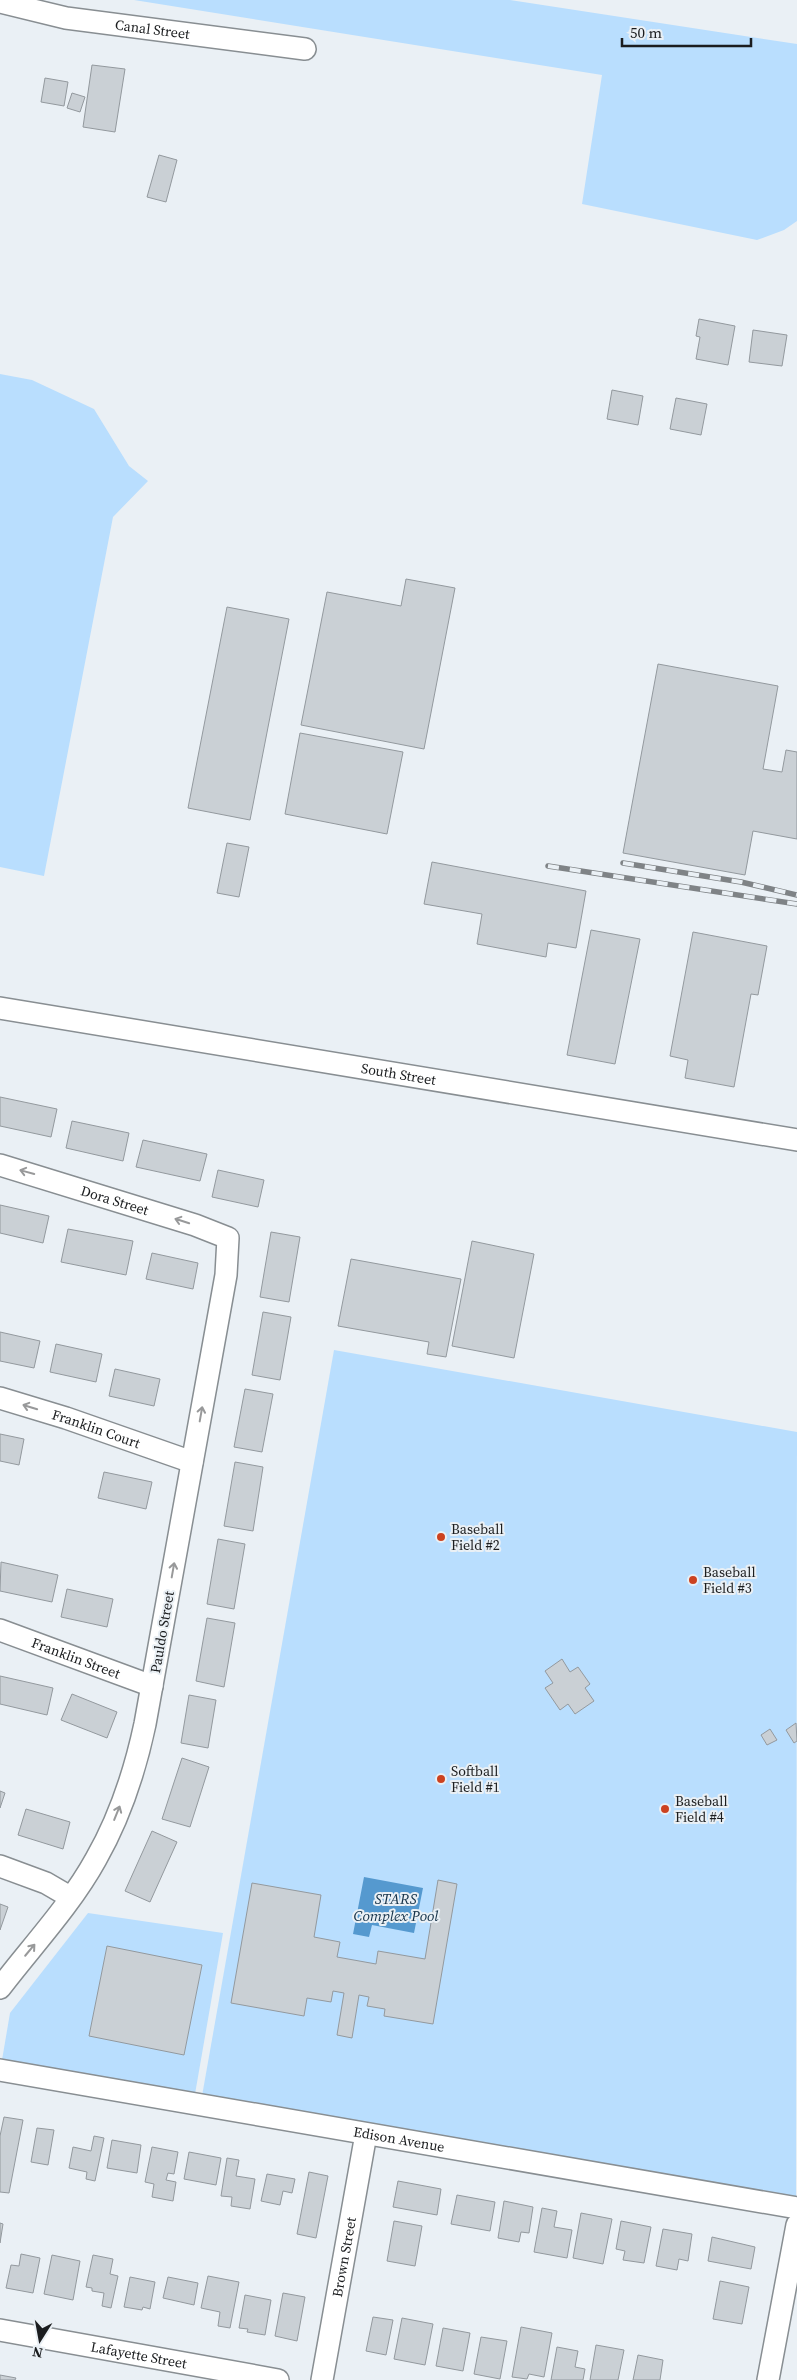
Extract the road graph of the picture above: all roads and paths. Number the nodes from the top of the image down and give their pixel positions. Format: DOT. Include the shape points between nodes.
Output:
graph roads {
  1 [pos="0,2"];
  2 [pos="305,49"];
  3 [pos="0,1008"];
  4 [pos="797,1140"];
  5 [pos="0,1165"];
  6 [pos="228,1238"];
  7 [pos="0,1398"];
  8 [pos="192,1462"];
  9 [pos="0,1630"];
  10 [pos="152,1686"];
  11 [pos="0,1866"];
  12 [pos="70,1897"];
  13 [pos="0,1988"];
  14 [pos="0,2070"];
  15 [pos="366,2134"];
  16 [pos="797,2208"];
  17 [pos="797,2225"];
  18 [pos="0,2330"];
  19 [pos="278,2380"];
  20 [pos="322,2380"];
  21 [pos="768,2380"];
  1 -- 2 [label="street, Canal Street" via="66,18"];
  3 -- 4 [label="street, South Street"];
  6 -- 5 [label="street, Dora Street, one-way"];
  8 -- 6 [label="street, Pauldo Street, one-way" via="226,1275"];
  8 -- 7 [label="street, Franklin Court, one-way"];
  10 -- 8 [label="street, Pauldo Street, one-way"];
  9 -- 10 [label="street, Franklin Street"];
  12 -- 10 [label="street, Pauldo Street, one-way" via="95,1861 131,1780"];
  11 -- 12 [label="street" via="46,1883"];
  13 -- 12 [label="street, Pauldo Street, one-way"];
  14 -- 15 [label="street, Edison Avenue"];
  15 -- 16 [label="street, Edison Avenue"];
  15 -- 20 [label="street, Brown Street"];
  17 -- 21 [label="street"];
  18 -- 19 [label="street, Lafayette Street"];
}
